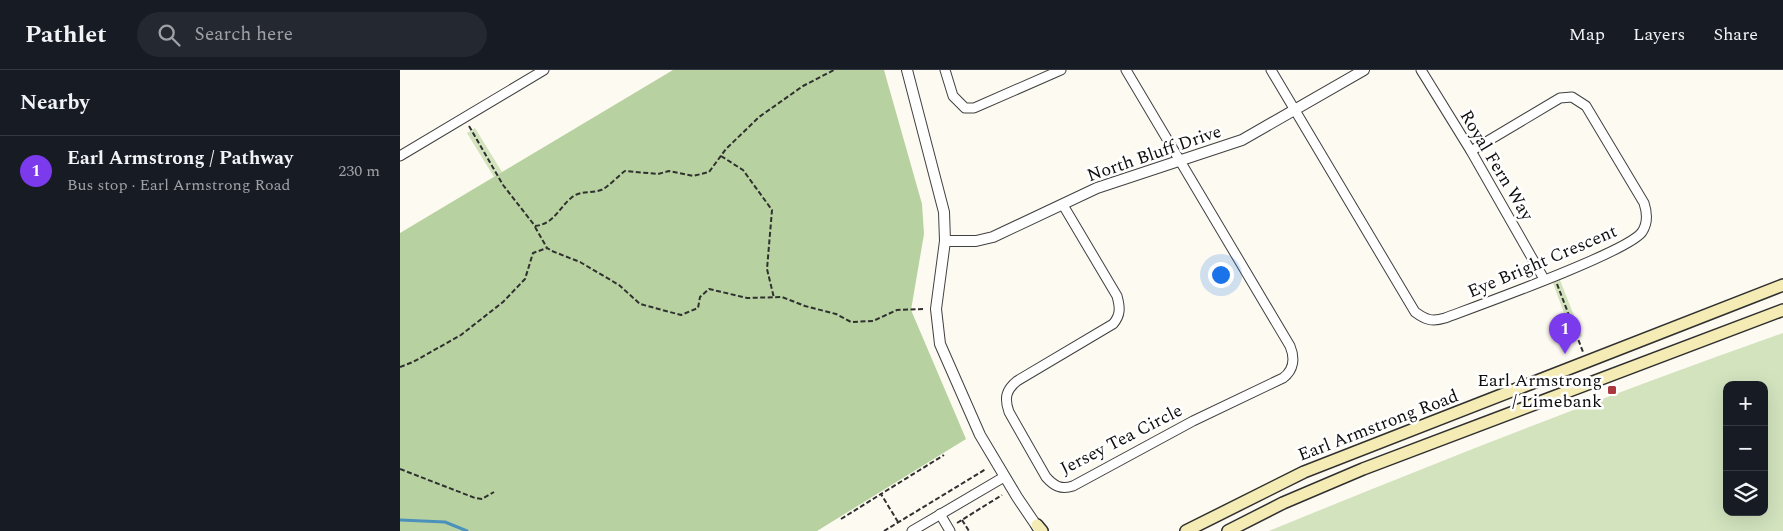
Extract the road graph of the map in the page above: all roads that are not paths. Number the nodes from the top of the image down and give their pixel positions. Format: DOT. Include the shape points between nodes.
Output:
graph roads {
  1 [pos="544,70"];
  2 [pos="907,70"];
  3 [pos="945,70"];
  4 [pos="1061,70"];
  5 [pos="1126,70"];
  6 [pos="1271,70"];
  7 [pos="1364,70"];
  8 [pos="1420,70"];
  9 [pos="1294,110"];
  10 [pos="1471,151"];
  11 [pos="400,156"];
  12 [pos="1181,160"];
  13 [pos="1063,205"];
  14 [pos="945,240"];
  15 [pos="1549,277"];
  16 [pos="1783,285"];
  17 [pos="1783,310"];
  18 [pos="1004,477"];
  19 [pos="940,514"];
  20 [pos="1039,529"];
  21 [pos="949,530"];
  22 [pos="912,531"];
  23 [pos="1186,531"];
  24 [pos="1228,531"];
  1 -- 11 [label="street"];
  2 -- 14 [label="street" via="943,203"];
  3 -- 4 [label="street" via="953,96 965,108 974,108"];
  5 -- 12 [label="street"];
  6 -- 9 [label="street, Eye Bright Crescent"];
  7 -- 9 [label="street, North Bluff Drive"];
  8 -- 10 [label="street, Royal Fern Way"];
  9 -- 12 [label="street, North Bluff Drive" via="1242,140"];
  9 -- 15 [label="street, Eye Bright Crescent" via="1415,312 1425,319 1445,318"];
  10 -- 15 [label="street, Royal Fern Way"];
  10 -- 15 [label="street, Eye Bright Crescent" via="1560,98 1572,97 1586,106 1644,203 1646,220 1642,232 1627,244"];
  12 -- 13 [label="street, North Bluff Drive" via="1127,176"];
  12 -- 13 [label="street, Jersey Tea Circle" via="1290,346 1293,355 1291,370 1283,378 1193,421 1073,486 1062,488 1052,485 1046,477 1009,412 1007,393 1017,381 1113,324 1120,308 1117,296"];
  13 -- 14 [label="street, North Bluff Drive" via="986,239"];
  14 -- 18 [label="street" via="936,309 940,344 980,435"];
  16 -- 23 [label="main road, Earl Armstrong Road" via="1304,472"];
  17 -- 24 [label="main road, Earl Armstrong Road" via="1363,469"];
  18 -- 19 [label="street"];
  18 -- 20 [label="street"];
  19 -- 21 [label="street"];
  19 -- 22 [label="street"];
}
